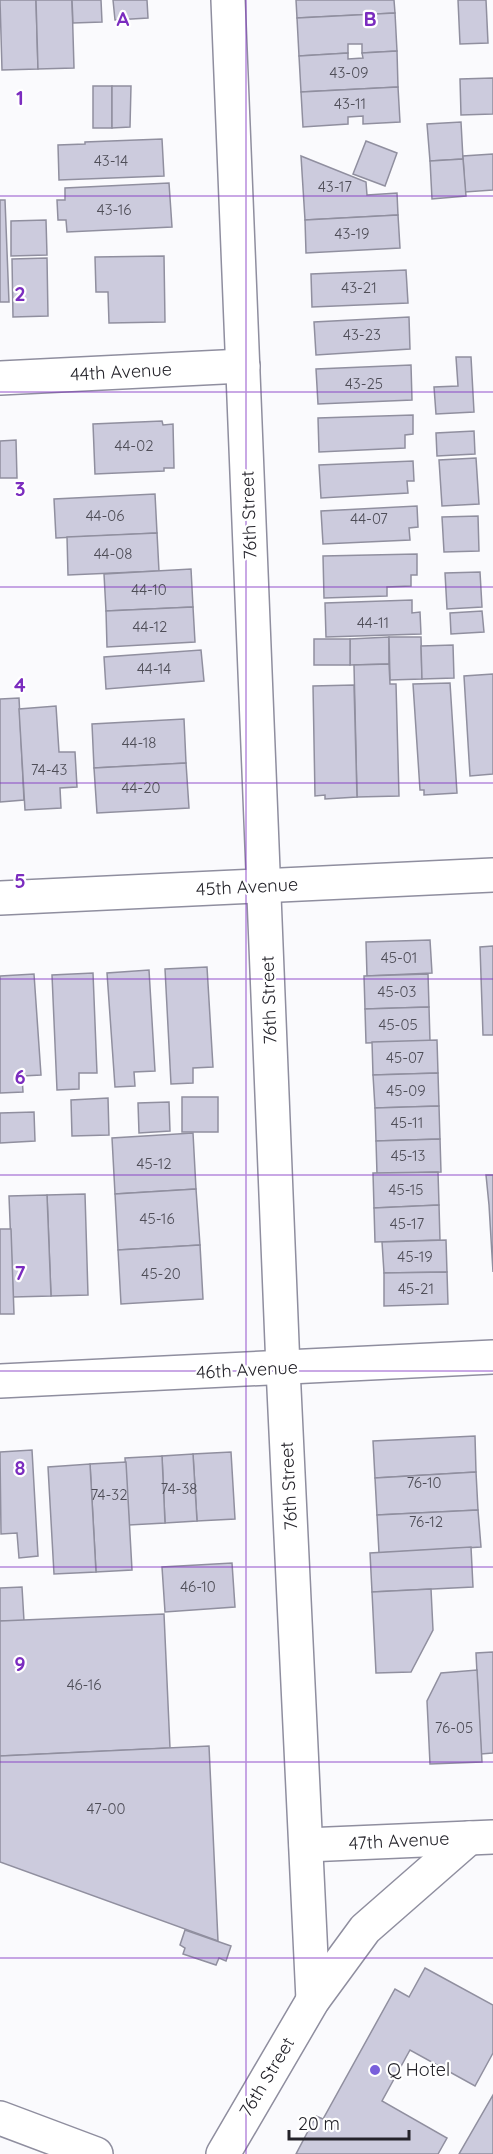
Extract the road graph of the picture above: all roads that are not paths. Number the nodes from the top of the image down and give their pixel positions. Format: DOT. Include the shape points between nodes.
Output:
graph roads {
  1 [pos="228,0"];
  2 [pos="243,366"];
  3 [pos="0,378"];
  4 [pos="493,875"];
  5 [pos="264,886"];
  6 [pos="0,898"];
  7 [pos="493,1358"];
  8 [pos="283,1368"];
  9 [pos="0,1381"];
  10 [pos="481,1837"];
  11 [pos="306,1845"];
  12 [pos="313,2000"];
  13 [pos="0,2118"];
  14 [pos="96,2154"];
  15 [pos="224,2154"];
  1 -- 2 [label="street, 76th Street"];
  2 -- 3 [label="street, 44th Avenue"];
  2 -- 5 [label="street, 76th Street"];
  4 -- 5 [label="street, 45th Avenue"];
  5 -- 6 [label="street, 45th Avenue"];
  5 -- 8 [label="street, 76th Street"];
  7 -- 8 [label="street, 46th Avenue"];
  8 -- 9 [label="street, 46th Avenue"];
  8 -- 11 [label="street, 76th Street"];
  10 -- 11 [label="street, 47th Avenue"];
  10 -- 12 [label="street, 76th Street" via="365,1929"];
  11 -- 12 [label="street, 76th Street"];
  12 -- 15 [label="street, 76th Street"];
  13 -- 14 [label="street"];
}
